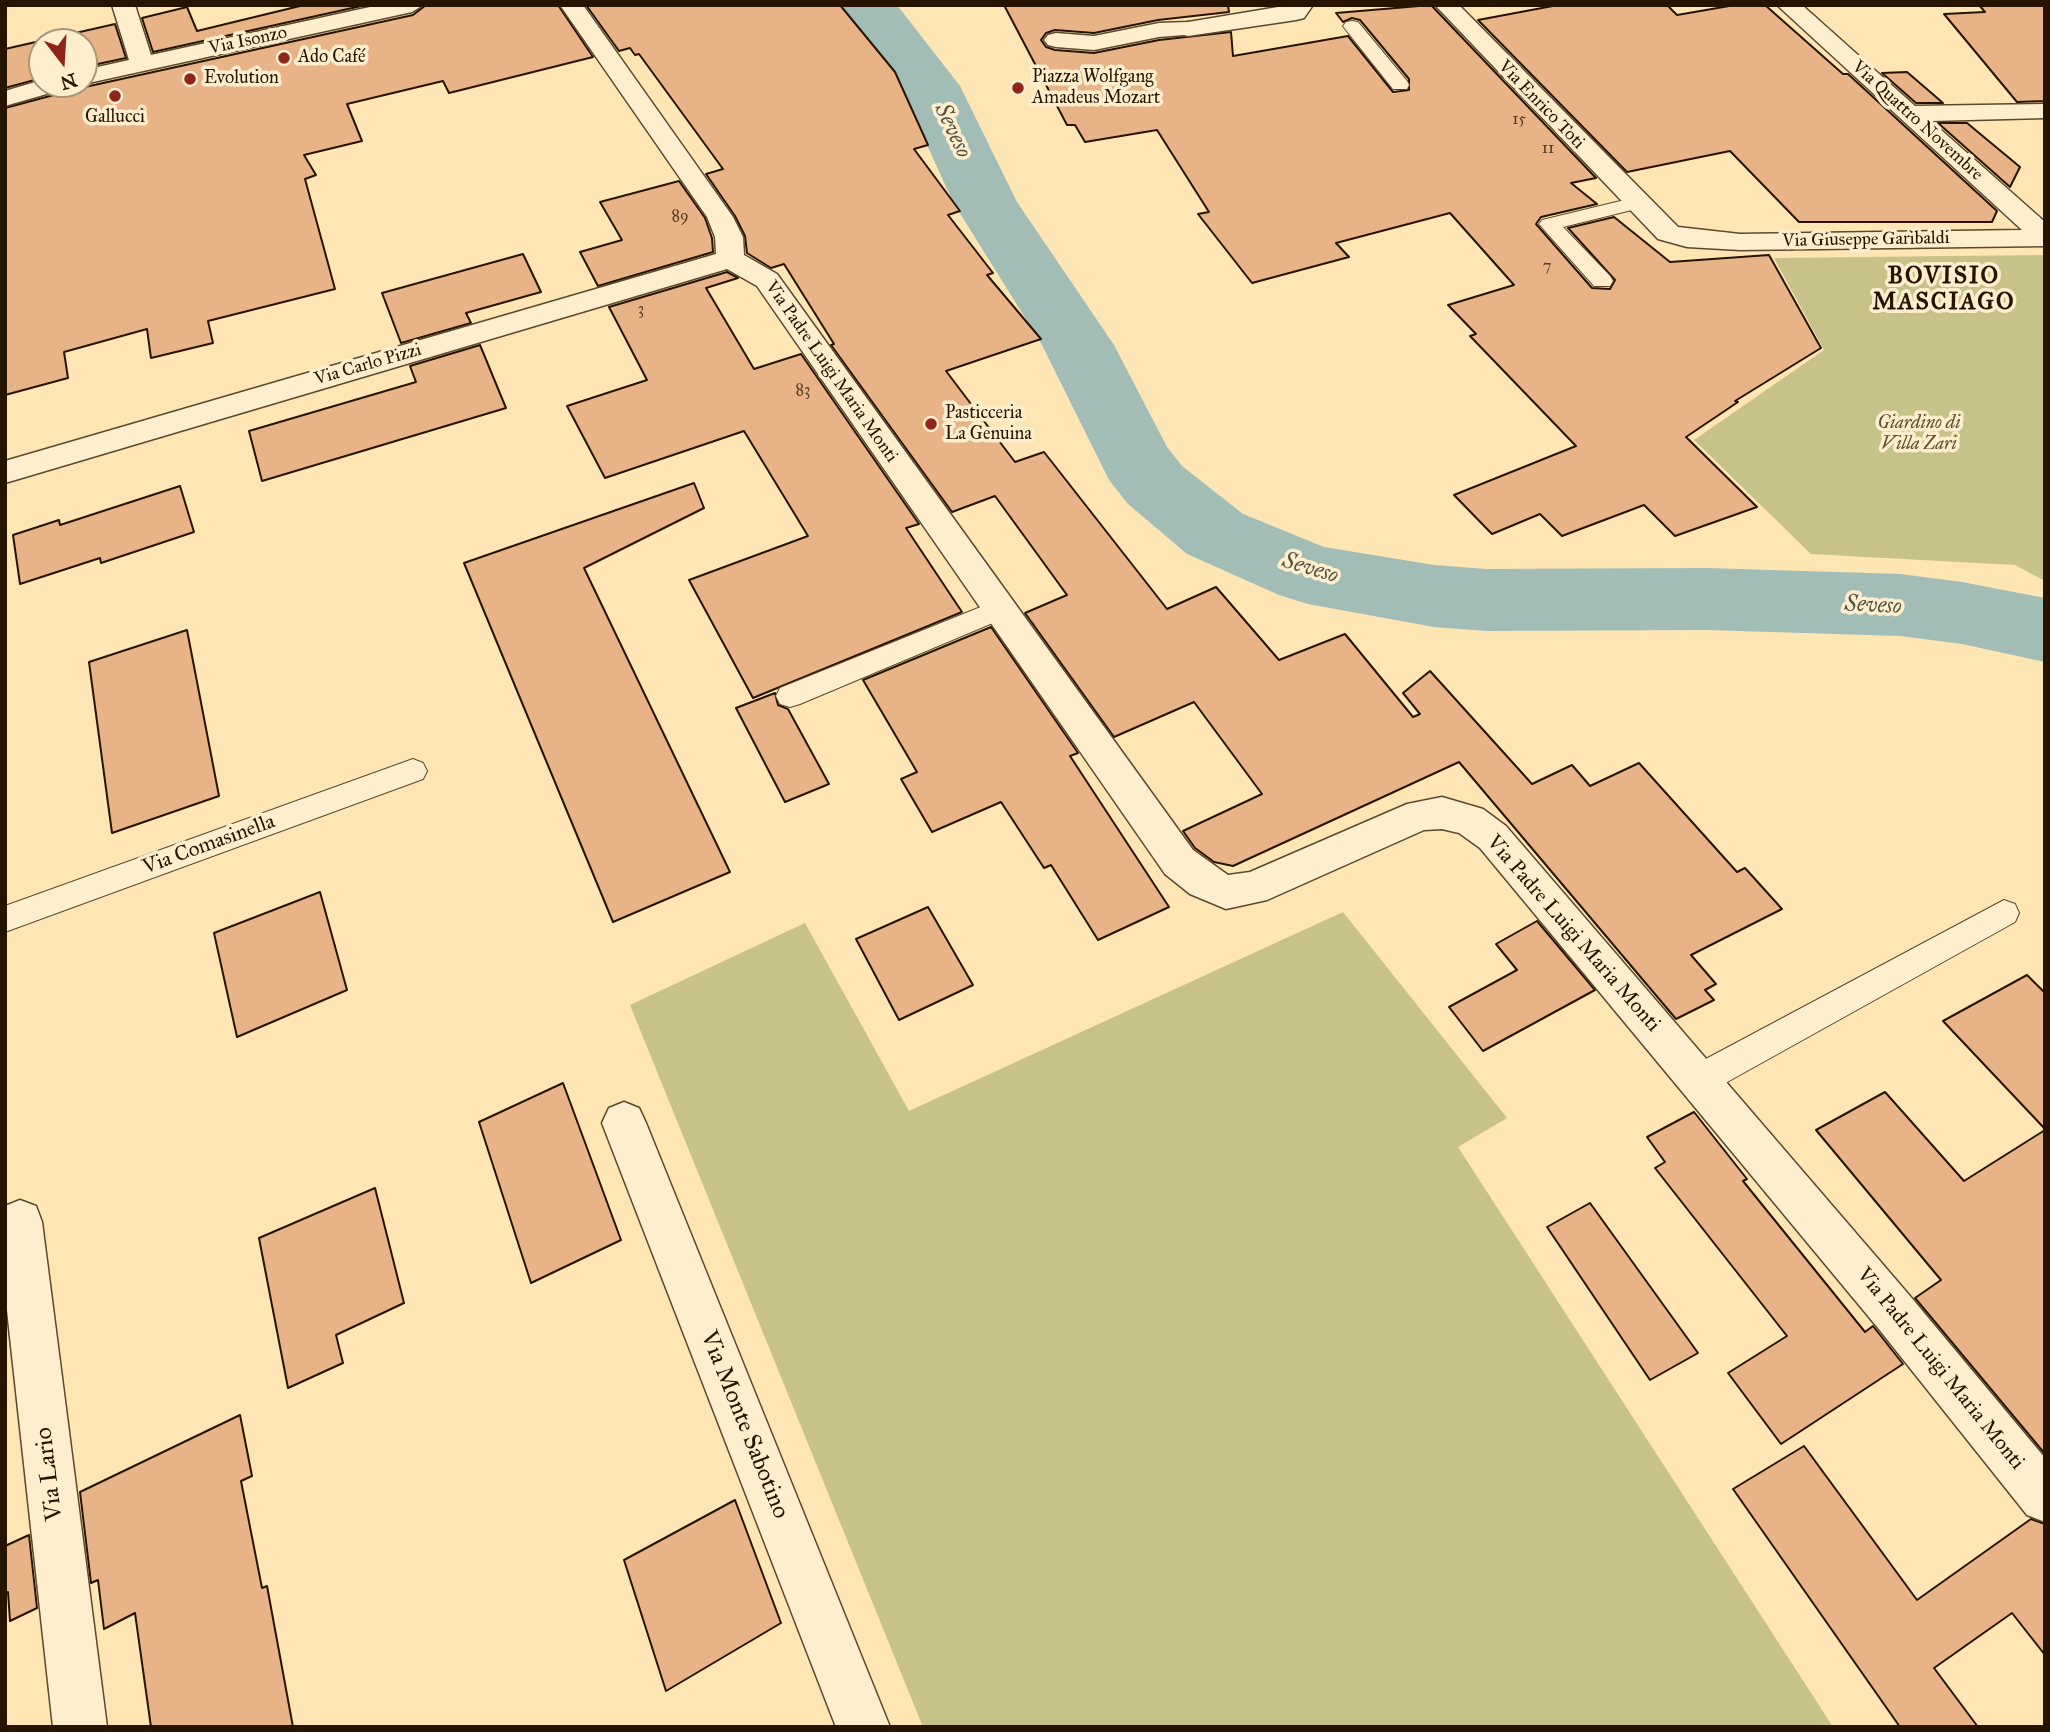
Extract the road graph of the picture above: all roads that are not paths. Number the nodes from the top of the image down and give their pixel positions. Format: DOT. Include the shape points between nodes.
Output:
graph roads {
  1 [pos="124,5"];
  2 [pos="412,5"];
  3 [pos="571,5"];
  4 [pos="1303,5"];
  5 [pos="1446,5"];
  6 [pos="1788,5"];
  7 [pos="318,15"];
  8 [pos="1352,26"];
  9 [pos="1056,40"];
  10 [pos="142,64"];
  11 [pos="98,74"];
  12 [pos="1400,85"];
  13 [pos="28,92"];
  14 [pos="5,99"];
  15 [pos="2045,111"];
  16 [pos="1909,114"];
  17 [pos="1637,203"];
  18 [pos="2045,237"];
  19 [pos="1687,239"];
  20 [pos="730,259"];
  21 [pos="1602,281"];
  22 [pos="5,472"];
  23 [pos="998,610"];
  24 [pos="790,696"];
  25 [pos="413,771"];
  26 [pos="2004,913"];
  27 [pos="5,919"];
  28 [pos="1699,1080"];
  29 [pos="624,1123"];
  30 [pos="13,1225"];
  31 [pos="2045,1497"];
  32 [pos="80,1727"];
  33 [pos="863,1727"];
  1 -- 10 [label="street"];
  2 -- 7 [label="street, Via Isonzo"];
  3 -- 20 [label="street" via="720,216 729,237"];
  4 -- 9 [label="street" via="1296,13 1094,43"];
  5 -- 17 [label="street, Via Enrico Toti"];
  6 -- 16 [label="street, Via Quattro Novembre"];
  7 -- 10 [label="street, Via Isonzo"];
  8 -- 12 [label="lane"];
  10 -- 11 [label="street, Via Isonzo"];
  13 -- 14 [label="street"];
  15 -- 16 [label="street"];
  16 -- 18 [label="street, Via Quattro Novembre"];
  17 -- 19 [label="street, Via Enrico Toti" via="1668,233"];
  17 -- 21 [label="lane" via="1549,224"];
  18 -- 19 [label="street, Via Giuseppe Garibaldi"];
  20 -- 22 [label="street, Via Carlo Pizzi"];
  20 -- 23 [label="street, Via Padre Luigi Maria Monti" via="767,280"];
  23 -- 24 [label="lane"];
  23 -- 28 [label="street, Via Padre Luigi Maria Monti" via="1179,862 1204,882 1226,892 1253,888 1420,815 1442,813 1470,820 1493,837"];
  25 -- 27 [label="lane, Via Comasinella"];
  26 -- 28 [label="lane"];
  28 -- 31 [label="street, Via Padre Luigi Maria Monti"];
  29 -- 33 [label="street, Via Monte Sabotino"];
  30 -- 32 [label="street, Via Lario"];
}
